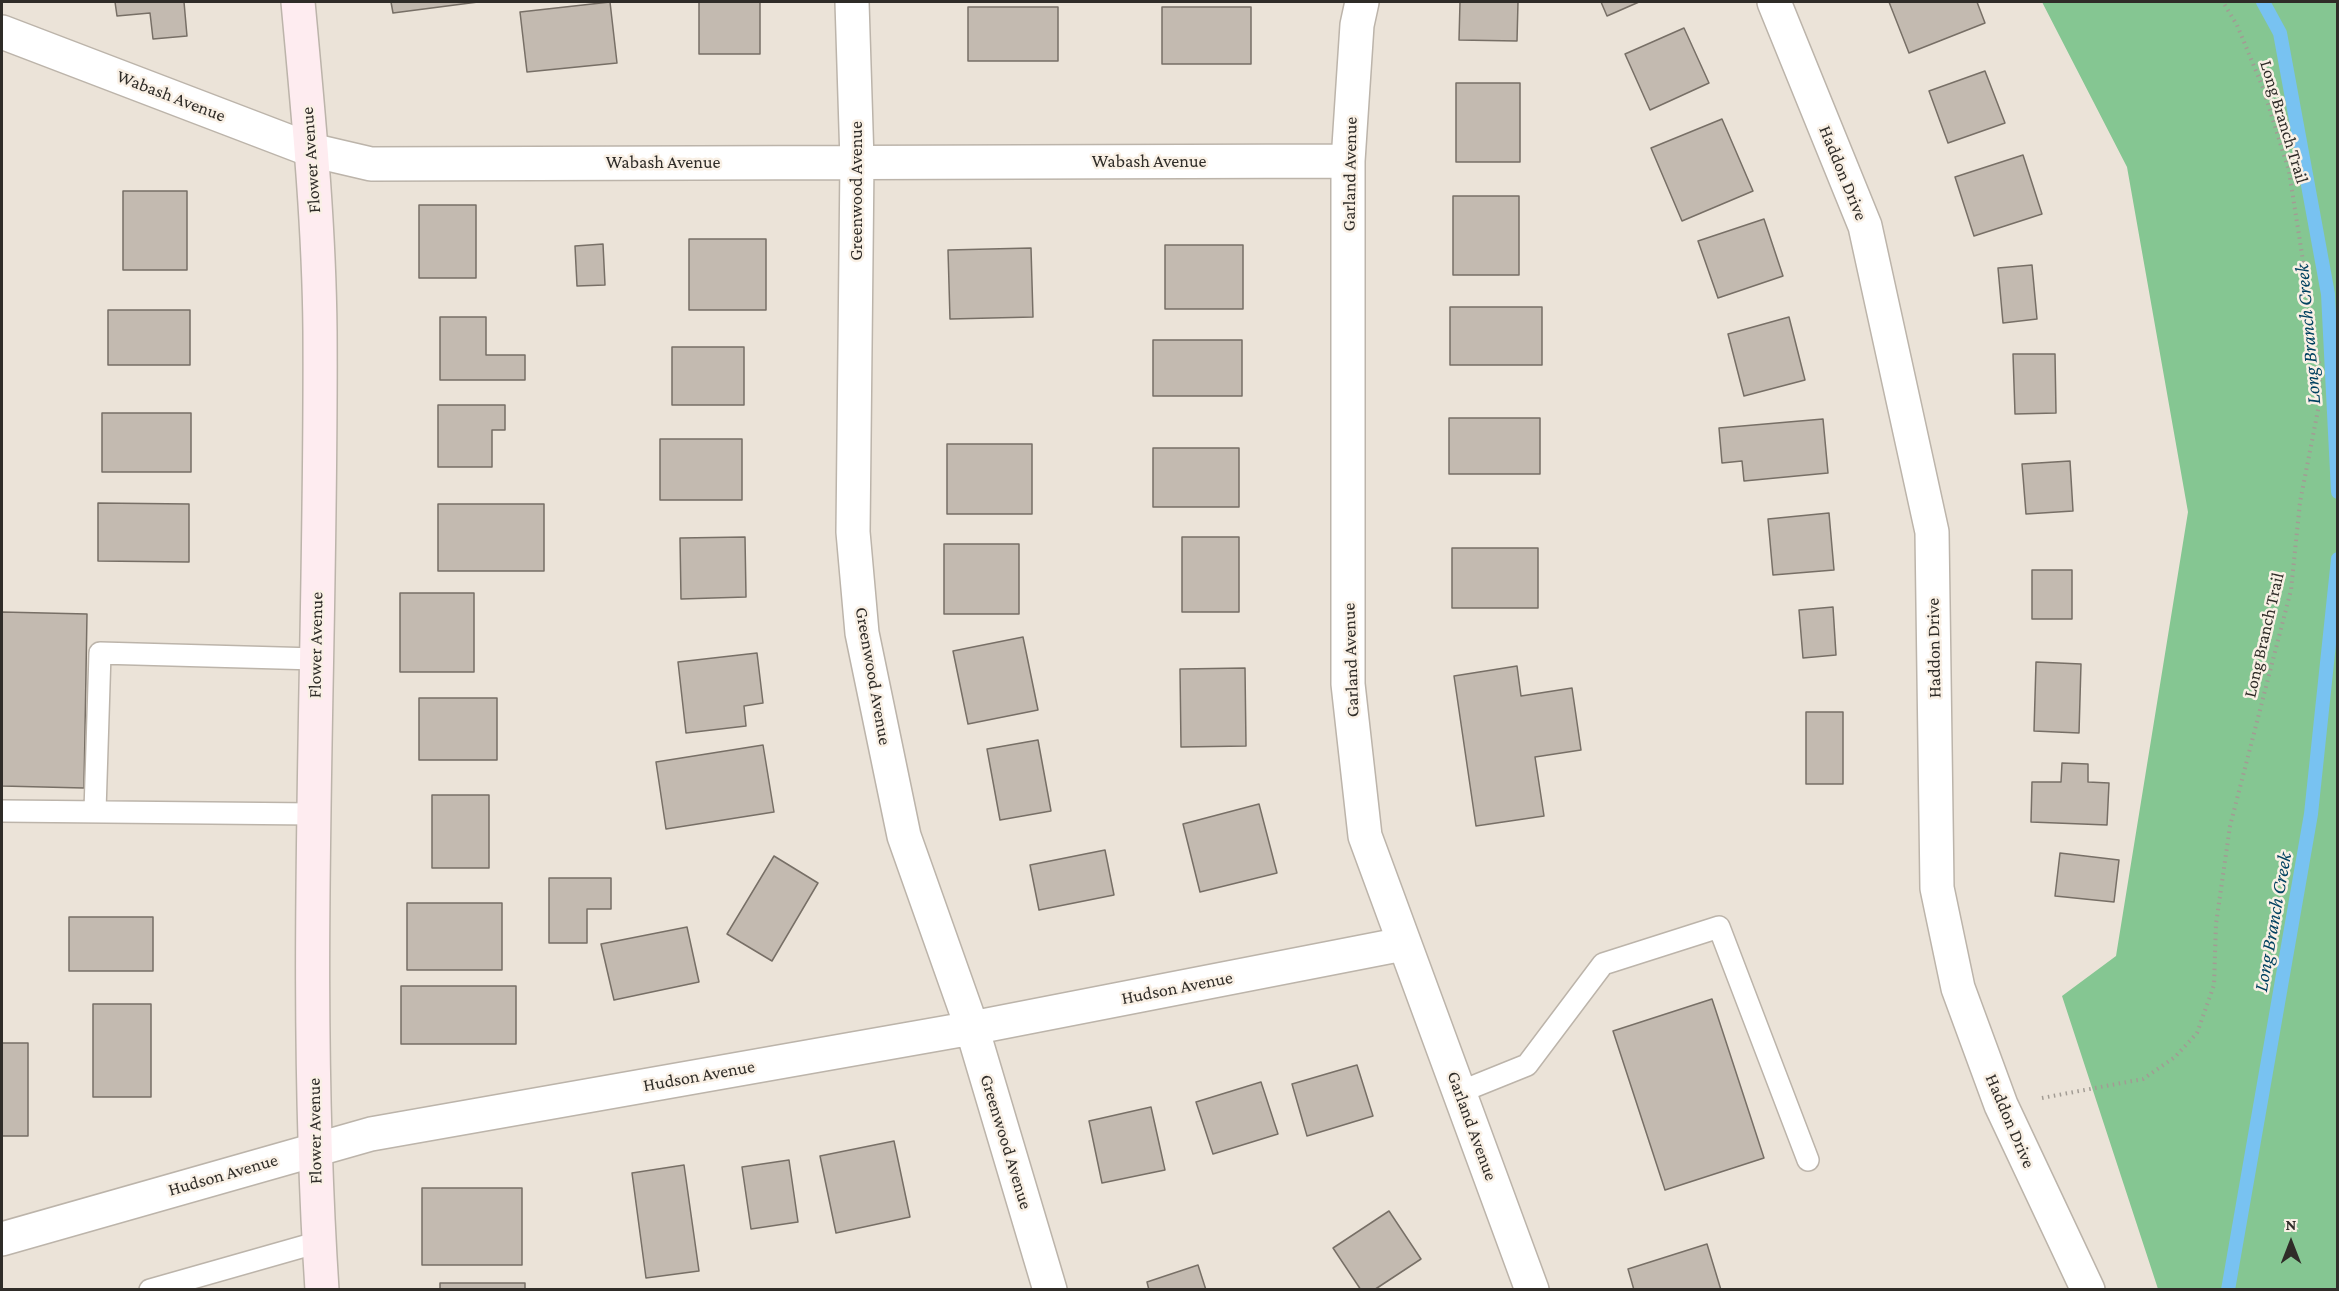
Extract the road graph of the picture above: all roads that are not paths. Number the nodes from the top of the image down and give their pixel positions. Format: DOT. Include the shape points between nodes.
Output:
graph roads {
  1 [pos="298,2"];
  2 [pos="852,2"];
  3 [pos="1362,2"];
  4 [pos="1774,2"];
  5 [pos="2,32"];
  6 [pos="311,150"];
  7 [pos="857,161"];
  8 [pos="1348,161"];
  9 [pos="316,659"];
  10 [pos="2,811"];
  11 [pos="96,812"];
  12 [pos="314,814"];
  13 [pos="1403,944"];
  14 [pos="972,1028"];
  15 [pos="1460,1092"];
  16 [pos="314,1148"];
  17 [pos="1808,1160"];
  18 [pos="2,1239"];
  19 [pos="319,1242"];
  20 [pos="150,1290"];
  21 [pos="322,1290"];
  22 [pos="1050,1290"];
  23 [pos="1532,1290"];
  24 [pos="2088,1290"];
  1 -- 6 [label="street, Flower Avenue"];
  2 -- 7 [label="street, Greenwood Avenue"];
  3 -- 8 [label="street, Garland Avenue"];
  4 -- 24 [label="street, Haddon Drive" via="1865,226 1932,532 1937,888 1958,988 2001,1105"];
  5 -- 6 [label="street, Wabash Avenue"];
  6 -- 7 [label="street, Wabash Avenue" via="371,164"];
  6 -- 9 [label="street, Flower Avenue" via="320,329"];
  7 -- 8 [label="street, Wabash Avenue"];
  7 -- 14 [label="street, Greenwood Avenue" via="853,532 862,633 904,836"];
  8 -- 13 [label="street, Garland Avenue" via="1348,684 1365,836"];
  9 -- 11 [label="lane" via="100,653"];
  9 -- 12 [label="street, Flower Avenue"];
  10 -- 11 [label="lane"];
  11 -- 12 [label="lane"];
  12 -- 16 [label="street, Flower Avenue"];
  13 -- 14 [label="street, Hudson Avenue"];
  13 -- 15 [label="street, Garland Avenue"];
  14 -- 16 [label="street, Hudson Avenue" via="371,1134"];
  14 -- 22 [label="street, Greenwood Avenue"];
  15 -- 17 [label="lane" via="1527,1065 1604,964 1719,927"];
  15 -- 23 [label="street, Garland Avenue"];
  16 -- 18 [label="street, Hudson Avenue"];
  16 -- 19 [label="street, Flower Avenue"];
  19 -- 20 [label="lane"];
  19 -- 21 [label="street, Flower Avenue"];
}
